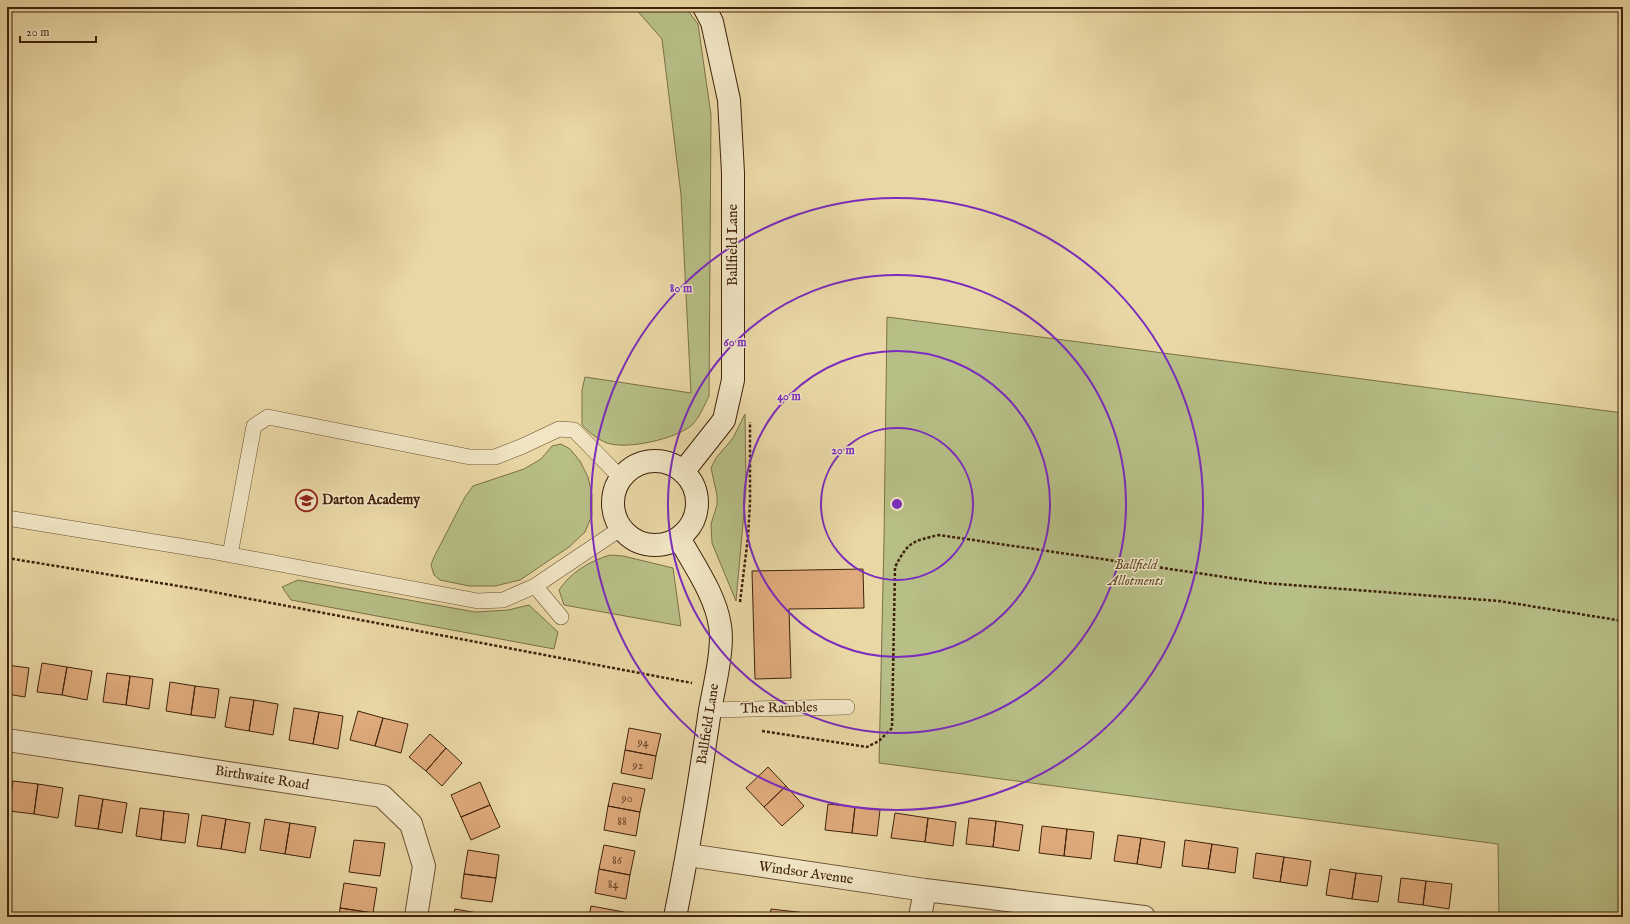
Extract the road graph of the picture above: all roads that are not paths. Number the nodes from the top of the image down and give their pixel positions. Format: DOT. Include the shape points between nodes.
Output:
graph roads {
  1 [pos="704,7"];
  2 [pos="683,472"];
  3 [pos="620,478"];
  4 [pos="7,518"];
  5 [pos="620,529"];
  6 [pos="679,538"];
  7 [pos="230,555"];
  8 [pos="535,586"];
  9 [pos="561,617"];
  10 [pos="847,707"];
  11 [pos="710,710"];
  12 [pos="7,740"];
  13 [pos="688,855"];
  14 [pos="925,890"];
  15 [pos="416,917"];
  16 [pos="675,917"];
  17 [pos="920,917"];
  18 [pos="1144,917"];
  1 -- 2 [label="street, Ballfield Lane" via="712,22 729,100 733,173 733,380 724,420"];
  2 -- 3 [label="street" via="672,464 658,460 644,462 631,468"];
  2 -- 6 [label="street" via="692,481 697,506 695,518"];
  3 -- 5 [label="street" via="614,490 612,503 614,517"];
  3 -- 7 [label="lane" via="574,430 559,428 495,457 470,457 268,417 254,426"];
  4 -- 7 [label="lane"];
  5 -- 6 [label="street" via="642,544 655,546 668,544"];
  5 -- 8 [label="lane"];
  6 -- 11 [label="street, Ballfield Lane" via="715,603 721,627 720,650"];
  7 -- 8 [label="lane" via="478,601 503,600"];
  8 -- 9 [label="lane"];
  10 -- 11 [label="lane, The Rambles"];
  11 -- 13 [label="street, Ballfield Lane"];
  12 -- 15 [label="street, Birthwaite Road" via="382,796 412,824 424,866"];
  13 -- 14 [label="street, Windsor Avenue"];
  13 -- 16 [label="street, Ballfield Lane"];
  14 -- 17 [label="street"];
  14 -- 18 [label="street, Windsor Avenue"];
}
